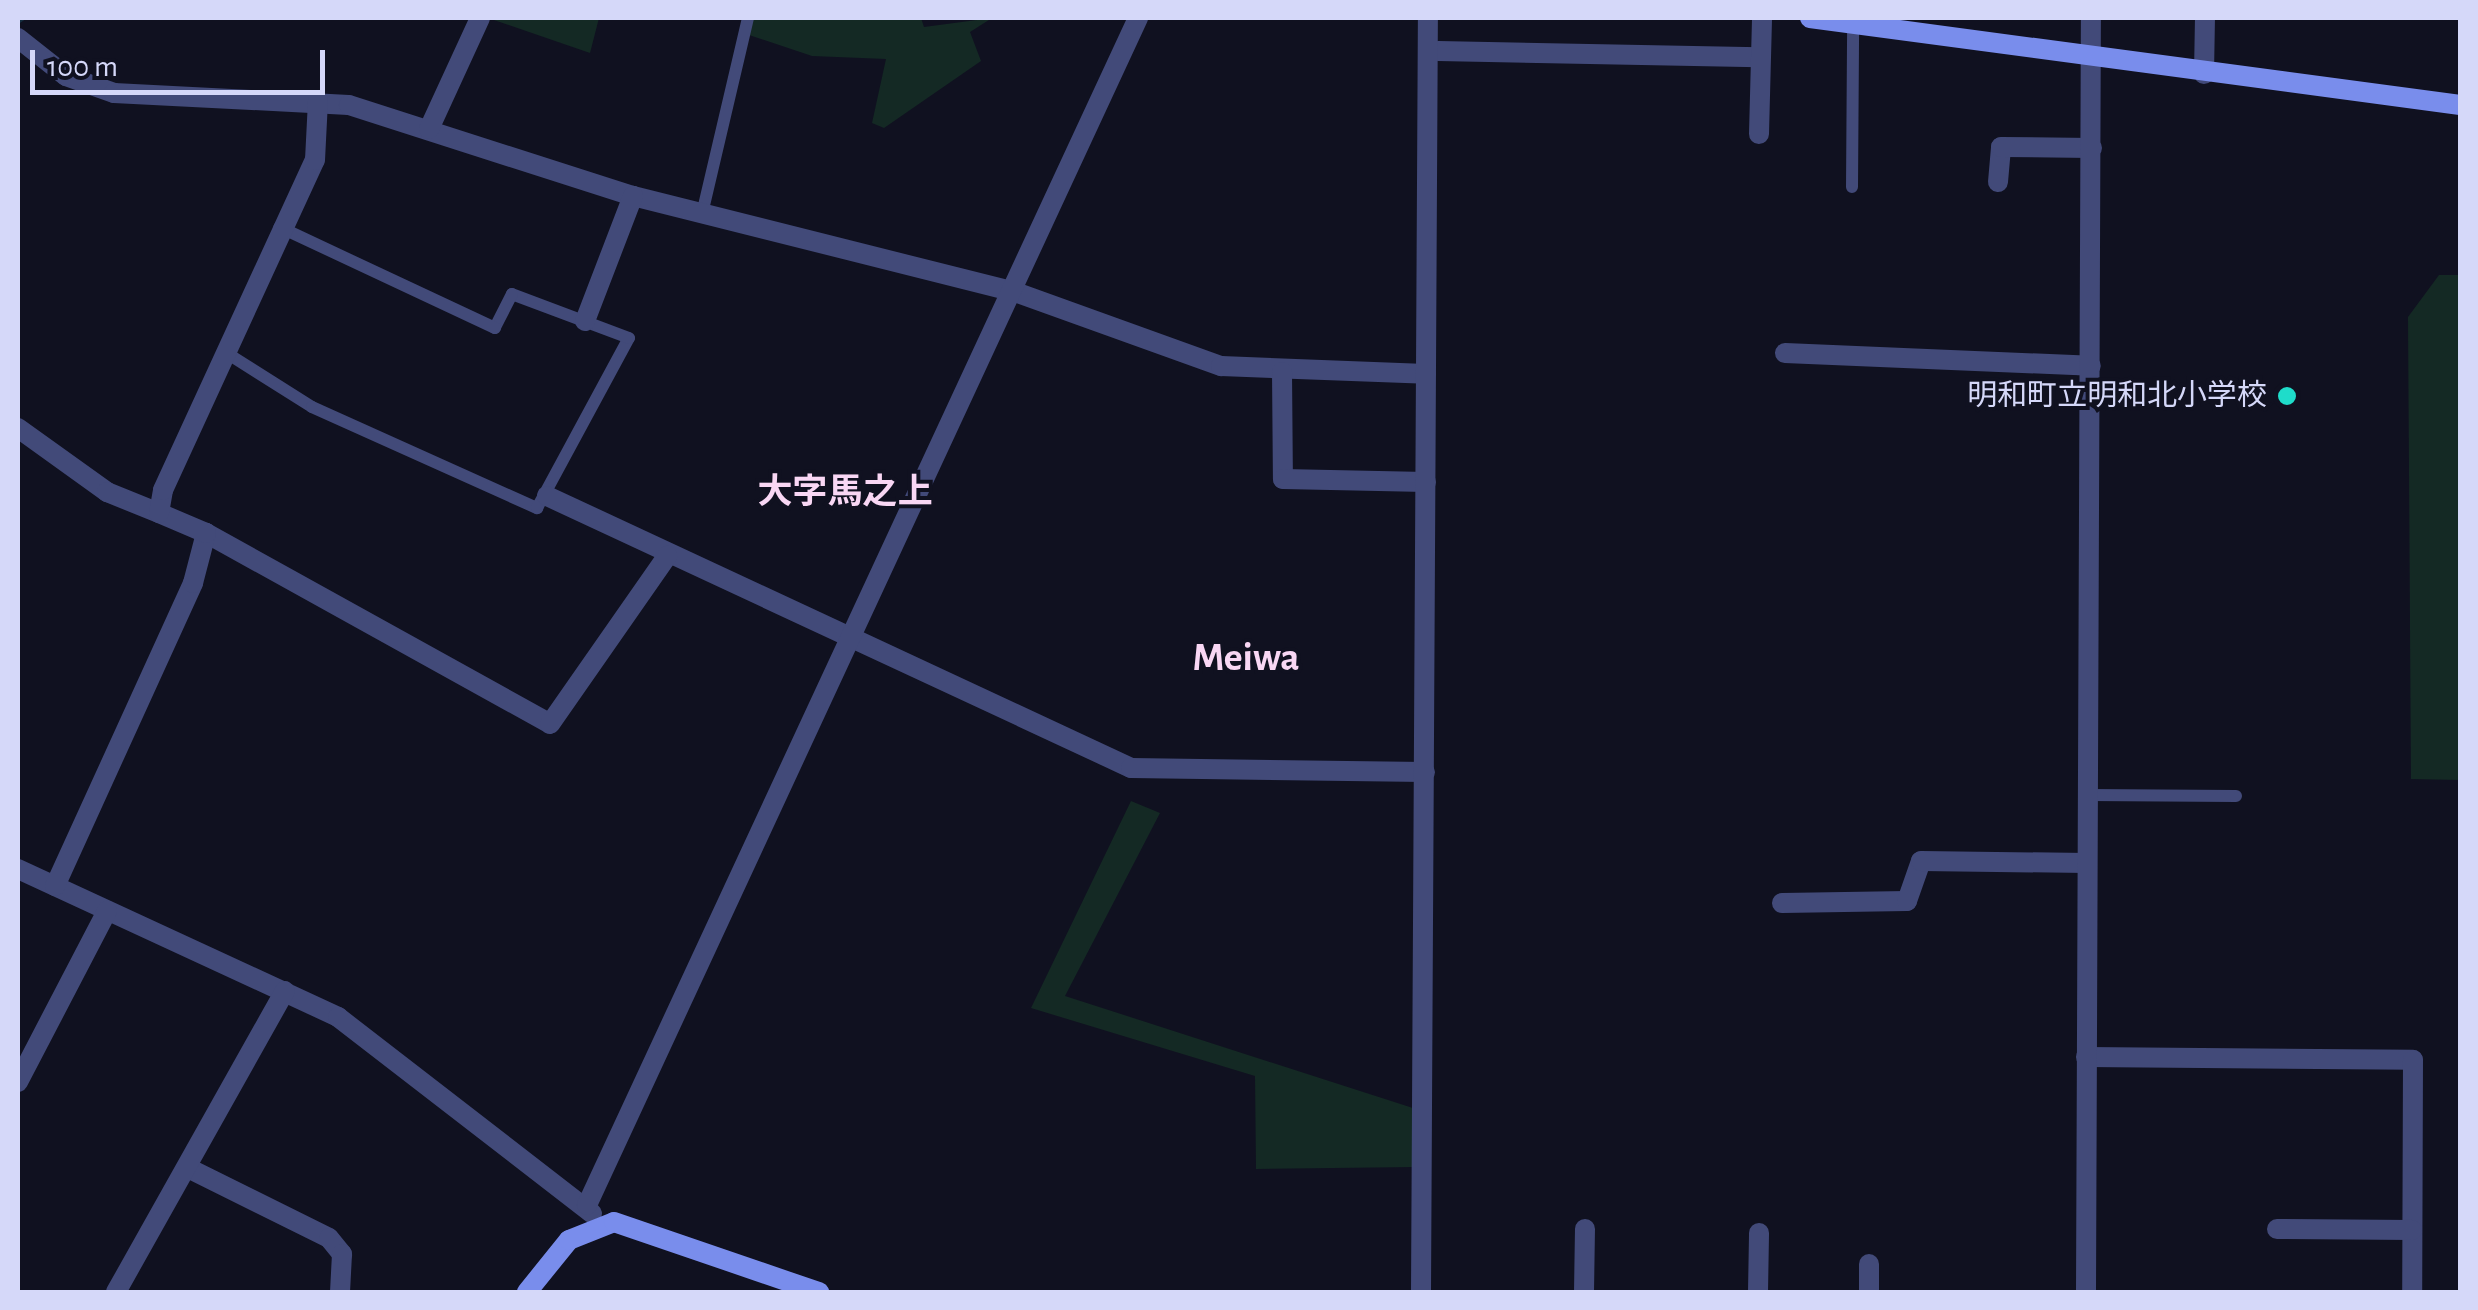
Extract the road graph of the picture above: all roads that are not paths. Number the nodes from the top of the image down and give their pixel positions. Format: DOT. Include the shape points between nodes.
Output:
graph roads {
  1 [pos="480,18"];
  2 [pos="748,18"];
  3 [pos="1138,18"];
  4 [pos="1428,18"];
  5 [pos="1762,18"];
  6 [pos="1810,18"];
  7 [pos="2092,18"];
  8 [pos="2204,18"];
  9 [pos="1852,24"];
  10 [pos="20,49"];
  11 [pos="1438,51"];
  12 [pos="1759,57"];
  13 [pos="2092,61"];
  14 [pos="2204,74"];
  15 [pos="318,101"];
  16 [pos="2460,105"];
  17 [pos="429,128"];
  18 [pos="1759,134"];
  19 [pos="2092,148"];
  20 [pos="1998,182"];
  21 [pos="1852,187"];
  22 [pos="632,196"];
  23 [pos="702,214"];
  24 [pos="279,227"];
  25 [pos="1014,292"];
  26 [pos="585,322"];
  27 [pos="224,352"];
  28 [pos="1785,353"];
  29 [pos="2091,366"];
  30 [pos="1282,372"];
  31 [pos="1426,374"];
  32 [pos="18,428"];
  33 [pos="1426,482"];
  34 [pos="547,496"];
  35 [pos="159,513"];
  36 [pos="206,533"];
  37 [pos="666,556"];
  38 [pos="852,638"];
  39 [pos="1425,772"];
  40 [pos="2088,795"];
  41 [pos="2236,796"];
  42 [pos="2088,863"];
  43 [pos="18,868"];
  44 [pos="54,886"];
  45 [pos="1782,902"];
  46 [pos="108,910"];
  47 [pos="285,992"];
  48 [pos="2086,1058"];
  49 [pos="18,1082"];
  50 [pos="188,1168"];
  51 [pos="593,1215"];
  52 [pos="1585,1229"];
  53 [pos="2277,1229"];
  54 [pos="2412,1230"];
  55 [pos="1759,1233"];
  56 [pos="1869,1264"];
  57 [pos="116,1292"];
  58 [pos="340,1292"];
  59 [pos="527,1292"];
  60 [pos="820,1292"];
  61 [pos="1421,1292"];
  62 [pos="1584,1292"];
  63 [pos="1758,1292"];
  64 [pos="1869,1292"];
  65 [pos="2086,1292"];
  66 [pos="2412,1292"];
  1 -- 17 [label="street"];
  2 -- 23 [label="lane"];
  3 -- 25 [label="street"];
  4 -- 31 [label="street"];
  5 -- 12 [label="street"];
  6 -- 9 [label="street"];
  7 -- 13 [label="street"];
  8 -- 14 [label="street"];
  9 -- 13 [label="street"];
  9 -- 21 [label="lane"];
  10 -- 15 [label="street" via="114,94"];
  11 -- 12 [label="street"];
  12 -- 18 [label="street"];
  13 -- 14 [label="street"];
  13 -- 19 [label="street"];
  14 -- 16 [label="street"];
  15 -- 17 [label="street"];
  15 -- 24 [label="street" via="316,160"];
  17 -- 22 [label="street"];
  19 -- 20 [label="street" via="2001,148"];
  19 -- 29 [label="street"];
  22 -- 23 [label="street"];
  22 -- 26 [label="street"];
  23 -- 25 [label="street"];
  24 -- 26 [label="lane" via="496,328 512,294"];
  24 -- 27 [label="street"];
  25 -- 30 [label="street" via="1221,366"];
  25 -- 38 [label="street"];
  26 -- 34 [label="lane" via="630,338"];
  27 -- 34 [label="lane" via="312,407 519,502 538,508"];
  27 -- 35 [label="street"];
  28 -- 29 [label="street"];
  29 -- 40 [label="street"];
  30 -- 31 [label="street"];
  30 -- 33 [label="street" via="1283,479"];
  31 -- 33 [label="street"];
  32 -- 35 [label="street" via="107,492"];
  33 -- 39 [label="street"];
  34 -- 37 [label="street"];
  35 -- 36 [label="street"];
  36 -- 37 [label="street" via="550,724"];
  36 -- 44 [label="street" via="193,583"];
  37 -- 38 [label="street"];
  38 -- 39 [label="street" via="1131,768"];
  38 -- 51 [label="street"];
  39 -- 61 [label="street"];
  40 -- 41 [label="lane"];
  40 -- 42 [label="street"];
  42 -- 45 [label="street" via="1921,861 1907,901"];
  42 -- 48 [label="street"];
  43 -- 44 [label="street"];
  44 -- 46 [label="street"];
  46 -- 47 [label="street"];
  46 -- 49 [label="street"];
  47 -- 50 [label="street"];
  47 -- 51 [label="street" via="338,1017"];
  48 -- 54 [label="street" via="2413,1060"];
  48 -- 65 [label="street"];
  50 -- 57 [label="street"];
  50 -- 58 [label="street" via="329,1238 342,1254"];
  51 -- 59 [label="street"];
  51 -- 60 [label="street" via="645,1226"];
  52 -- 62 [label="street"];
  53 -- 54 [label="street"];
  54 -- 66 [label="street"];
  55 -- 63 [label="street"];
  56 -- 64 [label="street"];
}
